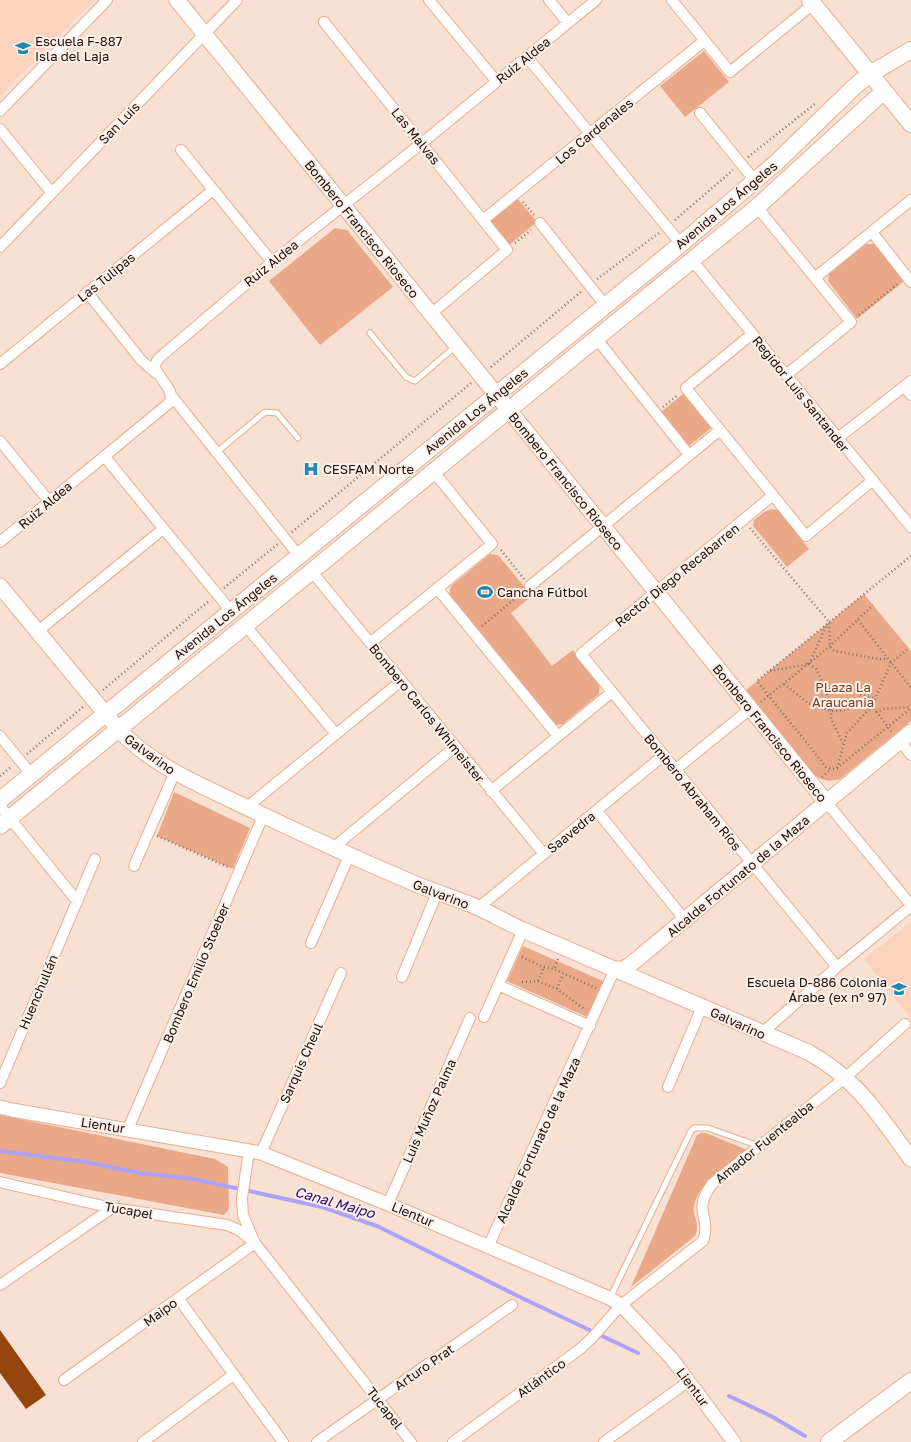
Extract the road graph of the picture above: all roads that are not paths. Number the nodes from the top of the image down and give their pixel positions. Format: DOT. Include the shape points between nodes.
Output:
graph roads {
  1 [pos="107,0"];
  2 [pos="177,0"];
  3 [pos="237,0"];
  4 [pos="429,0"];
  5 [pos="549,0"];
  6 [pos="596,0"];
  7 [pos="672,0"];
  8 [pos="812,2"];
  9 [pos="324,22"];
  10 [pos="568,23"];
  11 [pos="204,34"];
  12 [pos="704,41"];
  13 [pos="911,50"];
  14 [pos="526,57"];
  15 [pos="870,74"];
  16 [pos="497,82"];
  17 [pos="884,91"];
  18 [pos="0,111"];
  19 [pos="700,113"];
  20 [pos="911,124"];
  21 [pos="0,129"];
  22 [pos="589,134"];
  23 [pos="422,143"];
  24 [pos="181,150"];
  25 [pos="755,181"];
  26 [pos="213,190"];
  27 [pos="52,193"];
  28 [pos="911,200"];
  29 [pos="343,206"];
  30 [pos="758,207"];
  31 [pos="484,220"];
  32 [pos="540,223"];
  33 [pos="872,232"];
  34 [pos="681,244"];
  35 [pos="0,247"];
  36 [pos="692,260"];
  37 [pos="272,262"];
  38 [pos="816,277"];
  39 [pos="909,279"];
  40 [pos="87,292"];
  41 [pos="606,305"];
  42 [pos="431,314"];
  43 [pos="370,333"];
  44 [pos="752,334"];
  45 [pos="596,338"];
  46 [pos="456,346"];
  47 [pos="0,364"];
  48 [pos="156,373"];
  49 [pos="786,375"];
  50 [pos="908,384"];
  51 [pos="171,395"];
  52 [pos="496,395"];
  53 [pos="911,395"];
  54 [pos="508,410"];
  55 [pos="720,430"];
  56 [pos="298,438"];
  57 [pos="838,438"];
  58 [pos="0,441"];
  59 [pos="217,452"];
  60 [pos="689,455"];
  61 [pos="104,456"];
  62 [pos="434,472"];
  63 [pos="873,480"];
  64 [pos="773,495"];
  65 [pos="49,501"];
  66 [pos="602,526"];
  67 [pos="911,527"];
  68 [pos="163,529"];
  69 [pos="0,542"];
  70 [pos="299,556"];
  71 [pos="312,572"];
  72 [pos="0,586"];
  73 [pos="530,586"];
  74 [pos="437,588"];
  75 [pos="656,592"];
  76 [pos="231,611"];
  77 [pos="245,625"];
  78 [pos="38,631"];
  79 [pos="370,643"];
  80 [pos="580,654"];
  81 [pos="401,681"];
  82 [pos="612,692"];
  83 [pos="750,709"];
  84 [pos="106,713"];
  85 [pos="119,730"];
  86 [pos="336,734"];
  87 [pos="0,736"];
  88 [pos="558,736"];
  89 [pos="905,737"];
  90 [pos="455,747"];
  91 [pos="664,755"];
  92 [pos="911,755"];
  93 [pos="675,770"];
  94 [pos="175,772"];
  95 [pos="31,774"];
  96 [pos="490,791"];
  97 [pos="0,800"];
  98 [pos="827,803"];
  99 [pos="247,807"];
  100 [pos="597,811"];
  101 [pos="263,816"];
  102 [pos="3,817"];
  103 [pos="334,847"];
  104 [pos="544,854"];
  105 [pos="349,856"];
  106 [pos="95,859"];
  107 [pos="752,865"];
  108 [pos="134,866"];
  109 [pos="437,893"];
  110 [pos="77,901"];
  111 [pos="911,905"];
  112 [pos="478,908"];
  113 [pos="685,920"];
  114 [pos="523,930"];
  115 [pos="311,943"];
  116 [pos="638,958"];
  117 [pos="837,967"];
  118 [pos="615,970"];
  119 [pos="341,973"];
  120 [pos="402,977"];
  121 [pos="640,980"];
  122 [pos="498,985"];
  123 [pos="702,1007"];
  124 [pos="484,1017"];
  125 [pos="470,1018"];
  126 [pos="592,1021"];
  127 [pos="906,1024"];
  128 [pos="762,1033"];
  129 [pos="846,1077"];
  130 [pos="0,1083"];
  131 [pos="668,1087"];
  132 [pos="0,1106"];
  133 [pos="128,1129"];
  134 [pos="759,1146"];
  135 [pos="255,1152"];
  136 [pos="911,1159"];
  137 [pos="0,1182"];
  138 [pos="388,1204"];
  139 [pos="112,1208"];
  140 [pos="255,1243"];
  141 [pos="488,1247"];
  142 [pos="0,1285"];
  143 [pos="178,1298"];
  144 [pos="609,1298"];
  145 [pos="512,1305"];
  146 [pos="621,1305"];
  147 [pos="234,1375"];
  148 [pos="64,1380"];
  149 [pos="689,1381"];
  150 [pos="911,1381"];
  151 [pos="378,1399"];
  152 [pos="143,1442"];
  153 [pos="283,1442"];
  154 [pos="317,1442"];
  155 [pos="411,1442"];
  156 [pos="452,1442"];
  157 [pos="604,1442"];
  158 [pos="734,1442"];
  159 [pos="829,1442"];
  1 -- 18 [label="street"];
  2 -- 11 [label="main road, Bombero Francisco Rioseco"];
  3 -- 11 [label="street, San Luis"];
  4 -- 16 [label="street"];
  5 -- 10 [label="street"];
  6 -- 10 [label="street, Ruiz Aldea"];
  7 -- 12 [label="street"];
  8 -- 12 [label="street" via="730,72"];
  8 -- 15 [label="main road"];
  9 -- 23 [label="street, Las Malvas"];
  10 -- 14 [label="street, Ruiz Aldea"];
  11 -- 27 [label="street, San Luis"];
  11 -- 29 [label="main road, Bombero Francisco Rioseco"];
  12 -- 22 [label="street, Los Cardenales"];
  13 -- 15 [label="main road, Avenida Los Ángeles"];
  14 -- 16 [label="street, Ruiz Aldea"];
  14 -- 22 [label="street"];
  15 -- 17 [label="main road"];
  15 -- 25 [label="main road, Avenida Los Ángeles" via="854,86 797,144"];
  16 -- 23 [label="street, Ruiz Aldea"];
  17 -- 20 [label="main road"];
  17 -- 30 [label="main road, Avenida Los Ángeles"];
  19 -- 25 [label="street"];
  21 -- 27 [label="street"];
  22 -- 31 [label="street, Los Cardenales"];
  22 -- 34 [label="street"];
  23 -- 29 [label="street, Ruiz Aldea"];
  23 -- 31 [label="street, Las Malvas"];
  24 -- 26 [label="street"];
  25 -- 34 [label="main road, Avenida Los Ángeles"];
  26 -- 37 [label="street"];
  26 -- 40 [label="street, Las Tulipas"];
  27 -- 35 [label="street, San Luis"];
  28 -- 33 [label="street"];
  29 -- 37 [label="street, Ruiz Aldea"];
  29 -- 42 [label="main road, Bombero Francisco Rioseco"];
  30 -- 36 [label="main road, Avenida Los Ángeles"];
  30 -- 38 [label="street"];
  31 -- 42 [label="street, Las Malvas" via="507,250"];
  32 -- 41 [label="street"];
  33 -- 38 [label="street"];
  33 -- 39 [label="street"];
  34 -- 41 [label="main road, Avenida Los Ángeles"];
  36 -- 44 [label="street, Regidor Luis Santander"];
  36 -- 45 [label="main road, Avenida Los Ángeles"];
  37 -- 48 [label="street, Ruiz Aldea" via="158,359 154,367"];
  38 -- 49 [label="street" via="851,322"];
  40 -- 47 [label="street, Las Tulipas"];
  40 -- 48 [label="street" via="142,360"];
  41 -- 52 [label="main road, Avenida Los Ángeles"];
  42 -- 46 [label="main road, Bombero Francisco Rioseco"];
  43 -- 46 [label="lane" via="406,378 415,381"];
  44 -- 49 [label="street, Regidor Luis Santander"];
  44 -- 55 [label="street" via="686,388"];
  45 -- 54 [label="main road, Avenida Los Ángeles"];
  45 -- 60 [label="street"];
  46 -- 52 [label="main road, Bombero Francisco Rioseco"];
  48 -- 51 [label="street"];
  49 -- 57 [label="street, Regidor Luis Santander"];
  50 -- 53 [label="street"];
  50 -- 57 [label="street"];
  51 -- 59 [label="street"];
  51 -- 61 [label="street, Ruiz Aldea" via="168,404"];
  52 -- 54 [label="main road, Bombero Francisco Rioseco"];
  52 -- 70 [label="main road, Avenida Los Ángeles"];
  54 -- 62 [label="main road, Avenida Los Ángeles"];
  54 -- 66 [label="main road, Bombero Francisco Rioseco"];
  55 -- 60 [label="street"];
  55 -- 64 [label="street"];
  56 -- 59 [label="lane" via="277,413 265,412"];
  57 -- 63 [label="street, Regidor Luis Santander"];
  58 -- 65 [label="street"];
  59 -- 70 [label="street"];
  60 -- 66 [label="street"];
  61 -- 65 [label="street, Ruiz Aldea"];
  61 -- 68 [label="street"];
  62 -- 71 [label="main road, Avenida Los Ángeles"];
  62 -- 74 [label="street" via="492,544"];
  63 -- 64 [label="street" via="806,536"];
  63 -- 67 [label="street, Regidor Luis Santander"];
  64 -- 75 [label="street, Rector Diego Recabarren"];
  65 -- 69 [label="street, Ruiz Aldea"];
  66 -- 73 [label="street"];
  66 -- 75 [label="main road, Bombero Francisco Rioseco"];
  68 -- 76 [label="street"];
  68 -- 78 [label="street"];
  70 -- 76 [label="main road, Avenida Los Ángeles"];
  71 -- 77 [label="main road, Avenida Los Ángeles"];
  71 -- 79 [label="street, Bombero Carlos Whimeister"];
  72 -- 78 [label="main road, Galvarino"];
  74 -- 79 [label="street"];
  74 -- 88 [label="street"];
  75 -- 80 [label="street, Rector Diego Recabarren"];
  75 -- 83 [label="main road, Bombero Francisco Rioseco"];
  76 -- 84 [label="main road, Avenida Los Ángeles"];
  77 -- 85 [label="main road, Avenida Los Ángeles"];
  77 -- 86 [label="street"];
  78 -- 84 [label="main road, Galvarino"];
  79 -- 81 [label="street, Bombero Carlos Whimeister"];
  80 -- 82 [label="street, Bombero Abraham Ríos"];
  81 -- 86 [label="street"];
  81 -- 90 [label="street, Bombero Carlos Whimeister"];
  82 -- 88 [label="street"];
  82 -- 91 [label="street, Bombero Abraham Ríos"];
  83 -- 93 [label="street"];
  83 -- 98 [label="main road, Bombero Francisco Rioseco"];
  84 -- 85 [label="main road, Galvarino"];
  84 -- 95 [label="main road, Avenida Los Ángeles"];
  85 -- 94 [label="main road, Galvarino"];
  85 -- 102 [label="main road, Avenida Los Ángeles"];
  86 -- 99 [label="street"];
  87 -- 95 [label="street"];
  88 -- 96 [label="street"];
  89 -- 92 [label="street"];
  89 -- 98 [label="main road, Alcalde Fortunato de la Maza"];
  90 -- 96 [label="street, Bombero Carlos Whimeister"];
  90 -- 103 [label="street"];
  91 -- 93 [label="street, Bombero Abraham Ríos"];
  91 -- 100 [label="street, Saavedra"];
  93 -- 107 [label="street, Bombero Abraham Ríos"];
  94 -- 99 [label="main road, Galvarino"];
  94 -- 108 [label="street"];
  95 -- 97 [label="main road, Avenida Los Ángeles"];
  96 -- 104 [label="street, Bombero Carlos Whimeister"];
  98 -- 107 [label="main road, Alcalde Fortunato de la Maza"];
  98 -- 111 [label="street, Bombero Francisco Rioseco"];
  99 -- 101 [label="main road, Galvarino"];
  100 -- 104 [label="street, Saavedra"];
  100 -- 113 [label="street"];
  101 -- 103 [label="main road, Galvarino"];
  101 -- 133 [label="street, Bombero Emilio Stoeber"];
  102 -- 110 [label="street"];
  103 -- 105 [label="main road, Galvarino"];
  104 -- 112 [label="street, Saavedra"];
  105 -- 109 [label="main road, Galvarino"];
  105 -- 115 [label="street"];
  106 -- 110 [label="street, Huenchullán"];
  107 -- 113 [label="main road, Alcalde Fortunato de la Maza"];
  107 -- 117 [label="street, Bombero Abraham Ríos"];
  109 -- 112 [label="main road, Galvarino"];
  109 -- 120 [label="street"];
  110 -- 130 [label="street, Huenchullán"];
  111 -- 117 [label="street"];
  112 -- 114 [label="main road, Galvarino"];
  113 -- 116 [label="main road, Alcalde Fortunato de la Maza"];
  114 -- 118 [label="main road, Galvarino"];
  114 -- 122 [label="street"];
  116 -- 118 [label="main road, Alcalde Fortunato de la Maza" via="623,969"];
  116 -- 121 [label="main road" via="631,971"];
  117 -- 128 [label="street"];
  118 -- 121 [label="main road, Galvarino"];
  118 -- 126 [label="street, Alcalde Fortunato de la Maza"];
  119 -- 135 [label="street, Sarquis Cheul"];
  121 -- 123 [label="main road, Galvarino"];
  122 -- 124 [label="street"];
  122 -- 126 [label="street"];
  123 -- 128 [label="main road, Galvarino"];
  123 -- 131 [label="street"];
  125 -- 138 [label="street, Luis Muñoz Palma"];
  126 -- 141 [label="street, Alcalde Fortunato de la Maza"];
  127 -- 129 [label="street, Amador Fuentealba"];
  128 -- 129 [label="main road, Galvarino" via="808,1052"];
  129 -- 134 [label="street, Amador Fuentealba"];
  129 -- 136 [label="main road, Galvarino" via="871,1103"];
  132 -- 133 [label="street, Lientur"];
  133 -- 135 [label="street, Lientur"];
  134 -- 144 [label="lane" via="708,1128 694,1128 691,1131"];
  134 -- 146 [label="street, Amador Fuentealba" via="712,1184 704,1195 701,1209 707,1232 703,1241"];
  135 -- 138 [label="street, Lientur"];
  135 -- 140 [label="street, Tucapel" via="242,1198 243,1214"];
  137 -- 139 [label="street, Tucapel"];
  138 -- 141 [label="street, Lientur"];
  139 -- 140 [label="street, Tucapel" via="227,1225 239,1230"];
  139 -- 142 [label="street"];
  140 -- 143 [label="street, Maipo"];
  140 -- 151 [label="street, Tucapel"];
  141 -- 144 [label="street, Lientur"];
  143 -- 147 [label="street"];
  143 -- 148 [label="street, Maipo"];
  144 -- 146 [label="street, Lientur"];
  145 -- 151 [label="street, Arturo Prat"];
  146 -- 149 [label="street, Lientur" via="662,1347"];
  146 -- 156 [label="street, Atlántico" via="591,1339"];
  147 -- 152 [label="street"];
  147 -- 153 [label="street"];
  149 -- 157 [label="street"];
  149 -- 158 [label="street, Lientur"];
  150 -- 159 [label="main road"];
  151 -- 154 [label="street, Arturo Prat"];
  151 -- 155 [label="street, Tucapel"];
}
